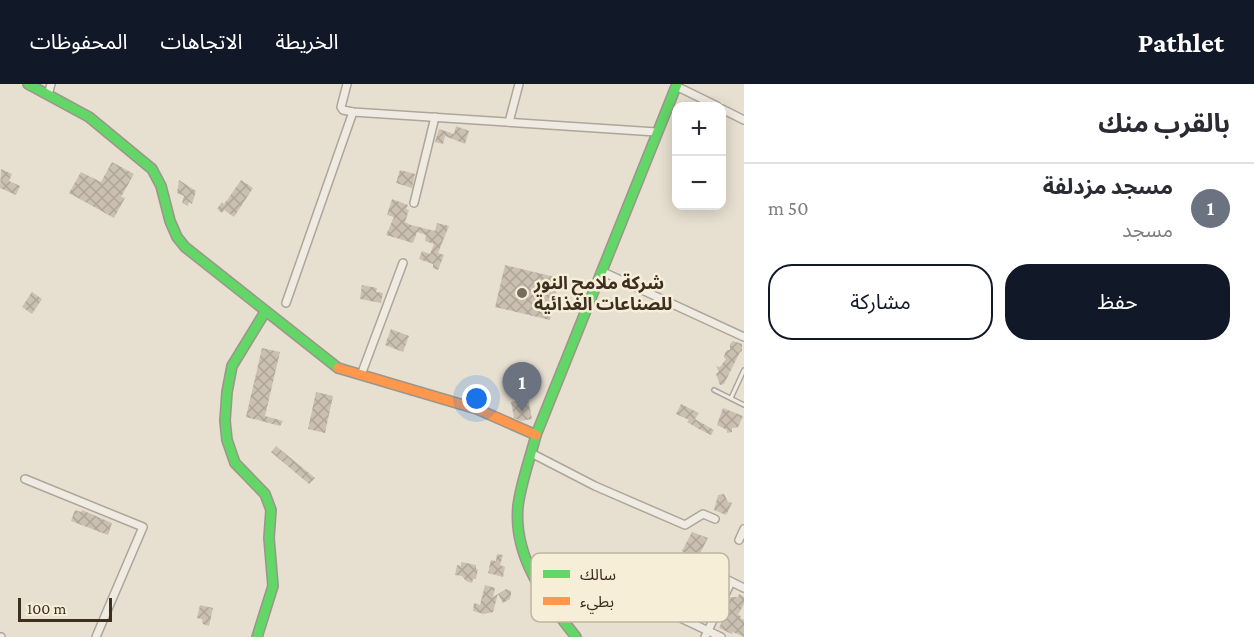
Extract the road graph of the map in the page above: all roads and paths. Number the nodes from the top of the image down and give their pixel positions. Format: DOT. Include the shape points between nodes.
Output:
graph roads {
  1 [pos="28,84"];
  2 [pos="51,84"];
  3 [pos="347,84"];
  4 [pos="519,84"];
  5 [pos="676,85"];
  6 [pos="48,95"];
  7 [pos="709,102"];
  8 [pos="726,111"];
  9 [pos="353,112"];
  10 [pos="435,117"];
  11 [pos="744,120"];
  12 [pos="509,122"];
  13 [pos="656,132"];
  14 [pos="414,203"];
  15 [pos="403,263"];
  16 [pos="602,271"];
  17 [pos="286,303"];
  18 [pos="265,312"];
  19 [pos="744,337"];
  20 [pos="744,370"];
  21 [pos="361,375"];
  22 [pos="714,390"];
  23 [pos="731,398"];
  24 [pos="744,405"];
  25 [pos="536,435"];
  26 [pos="531,453"];
  27 [pos="25,480"];
  28 [pos="716,519"];
  29 [pos="744,529"];
  30 [pos="739,540"];
  31 [pos="531,573"];
  32 [pos="731,582"];
  33 [pos="729,586"];
  34 [pos="744,588"];
  35 [pos="565,622"];
  36 [pos="684,622"];
  37 [pos="706,634"];
  38 [pos="96,637"];
  39 [pos="257,637"];
  40 [pos="576,637"];
  41 [pos="721,637"];
  1 -- 6 [label="street"];
  2 -- 6 [label="street"];
  3 -- 9 [label="street" via="341,107"];
  4 -- 12 [label="street"];
  5 -- 7 [label="street"];
  5 -- 13 [label="street"];
  6 -- 18 [label="street" via="89,117 152,169 177,237"];
  8 -- 11 [label="street"];
  9 -- 10 [label="street"];
  9 -- 17 [label="street"];
  10 -- 12 [label="street"];
  10 -- 14 [label="street"];
  12 -- 13 [label="street"];
  13 -- 16 [label="street"];
  15 -- 21 [label="street"];
  16 -- 19 [label="street"];
  16 -- 25 [label="street"];
  18 -- 21 [label="street" via="332,365"];
  18 -- 39 [label="street" via="232,366 225,421 235,463 265,494 271,510 273,586"];
  20 -- 23 [label="lane"];
  21 -- 25 [label="street" via="477,408"];
  22 -- 23 [label="lane"];
  23 -- 24 [label="lane"];
  25 -- 26 [label="street"];
  26 -- 28 [label="street" via="685,525 703,514"];
  26 -- 31 [label="street" via="521,484 518,538"];
  27 -- 38 [label="street" via="143,527"];
  29 -- 30 [label="street"];
  32 -- 33 [label="street"];
  32 -- 34 [label="street"];
  35 -- 40 [label="street"];
  36 -- 37 [label="street"];
  37 -- 41 [label="street"];
}
